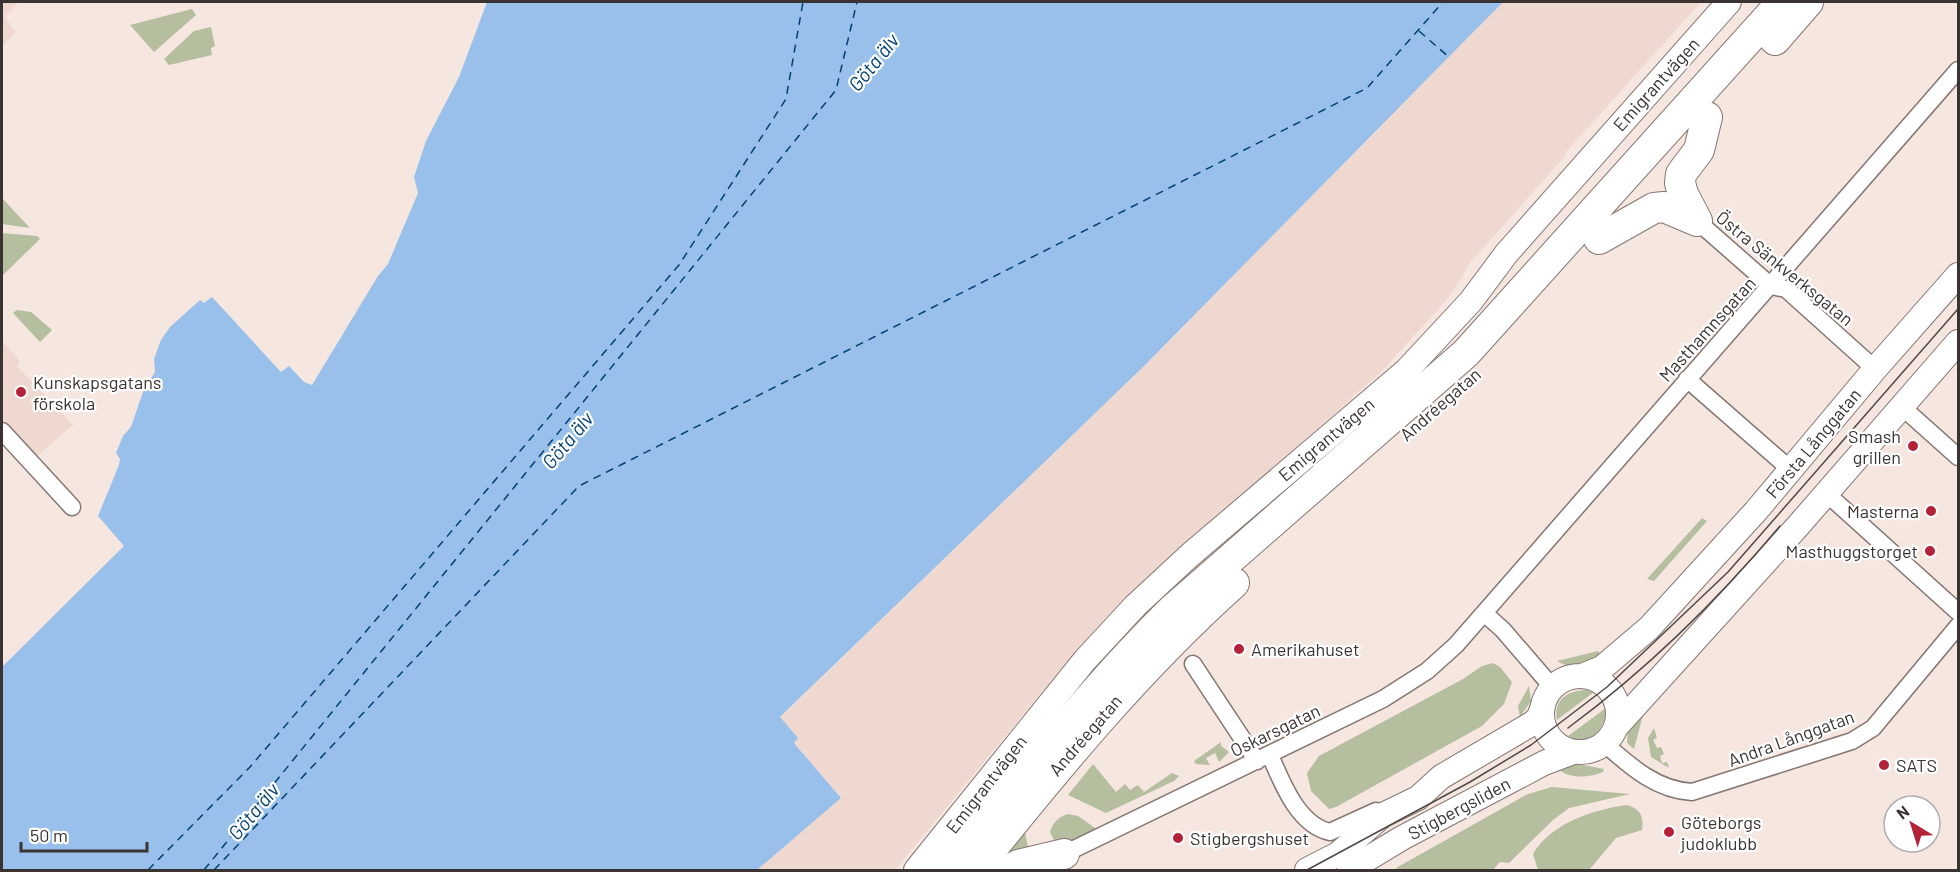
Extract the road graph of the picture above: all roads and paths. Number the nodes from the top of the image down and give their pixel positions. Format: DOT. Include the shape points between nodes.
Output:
graph roads {
  1 [pos="1729,2"];
  2 [pos="1782,2"];
  3 [pos="1808,2"];
  4 [pos="1959,70"];
  5 [pos="1707,117"];
  6 [pos="1697,221"];
  7 [pos="1599,239"];
  8 [pos="1959,275"];
  9 [pos="1771,286"];
  10 [pos="1959,342"];
  11 [pos="1875,369"];
  12 [pos="1687,379"];
  13 [pos="1901,406"];
  14 [pos="2,431"];
  15 [pos="1959,457"];
  16 [pos="1790,469"];
  17 [pos="1826,494"];
  18 [pos="72,507"];
  19 [pos="1666,610"];
  20 [pos="1959,612"];
  21 [pos="1484,613"];
  22 [pos="1959,626"];
  23 [pos="1193,664"];
  24 [pos="1582,676"];
  25 [pos="1548,697"];
  26 [pos="1610,735"];
  27 [pos="1573,752"];
  28 [pos="1263,758"];
  29 [pos="1038,774"];
  30 [pos="1441,777"];
  31 [pos="1064,854"];
  32 [pos="916,870"];
  33 [pos="947,870"];
  34 [pos="975,870"];
  35 [pos="1009,870"];
  36 [pos="1307,870"];
  37 [pos="1349,870"];
  1 -- 32 [label="street, Emigrantvägen" via="1406,371 1135,606 1085,660"];
  2 -- 29 [label="highway, Andréegatan" via="1489,331 1173,609 1081,706"];
  3 -- 5 [label="highway, Andréegatan"];
  4 -- 9 [label="street, Masthamnsgatan"];
  5 -- 6 [label="highway" via="1699,150 1684,169 1680,183"];
  5 -- 7 [label="highway, Andréegatan"];
  6 -- 7 [label="highway" via="1664,207 1654,208"];
  6 -- 9 [label="street, Östra Sänkverksgatan"];
  7 -- 29 [label="highway, Andréegatan" via="1480,368 1256,563"];
  8 -- 11 [label="street, Första Långgatan"];
  9 -- 11 [label="street, Östra Sänkverksgatan" via="1786,289"];
  9 -- 12 [label="street, Masthamnsgatan"];
  10 -- 13 [label="street"];
  11 -- 16 [label="street, Första Långgatan"];
  12 -- 16 [label="street"];
  12 -- 21 [label="street, Masthamnsgatan"];
  13 -- 15 [label="street"];
  13 -- 17 [label="street"];
  14 -- 18 [label="street"];
  16 -- 19 [label="street, Första Långgatan"];
  17 -- 20 [label="street"];
  17 -- 26 [label="street"];
  19 -- 24 [label="street, Stigbergsliden" via="1602,668"];
  21 -- 25 [label="street" via="1503,630"];
  21 -- 28 [label="street, Oskarsgatan" via="1443,658 1410,683"];
  22 -- 26 [label="street, Andra Långgatan" via="1873,728 1852,741 1692,792 1670,790 1626,764"];
  23 -- 28 [label="street"];
  24 -- 25 [label="street, Stigbergsliden" via="1561,681"];
  24 -- 26 [label="street" via="1600,682 1613,695 1618,716"];
  25 -- 27 [label="street" via="1543,720 1547,733 1562,748"];
  25 -- 30 [label="street, Stigbergsliden" via="1533,723"];
  26 -- 27 [label="street, Stigbergsliden" via="1590,751"];
  27 -- 37 [label="street, Stigbergsliden" via="1452,811"];
  28 -- 30 [label="street, Stigbergsliden" via="1305,818 1314,827 1330,832"];
  28 -- 31 [label="street, Oskarsgatan"];
  29 -- 33 [label="highway"];
  29 -- 34 [label="highway"];
  30 -- 36 [label="street, Stigbergsliden" via="1419,798 1383,815 1338,854"];
  31 -- 35 [label="highway"];
}
